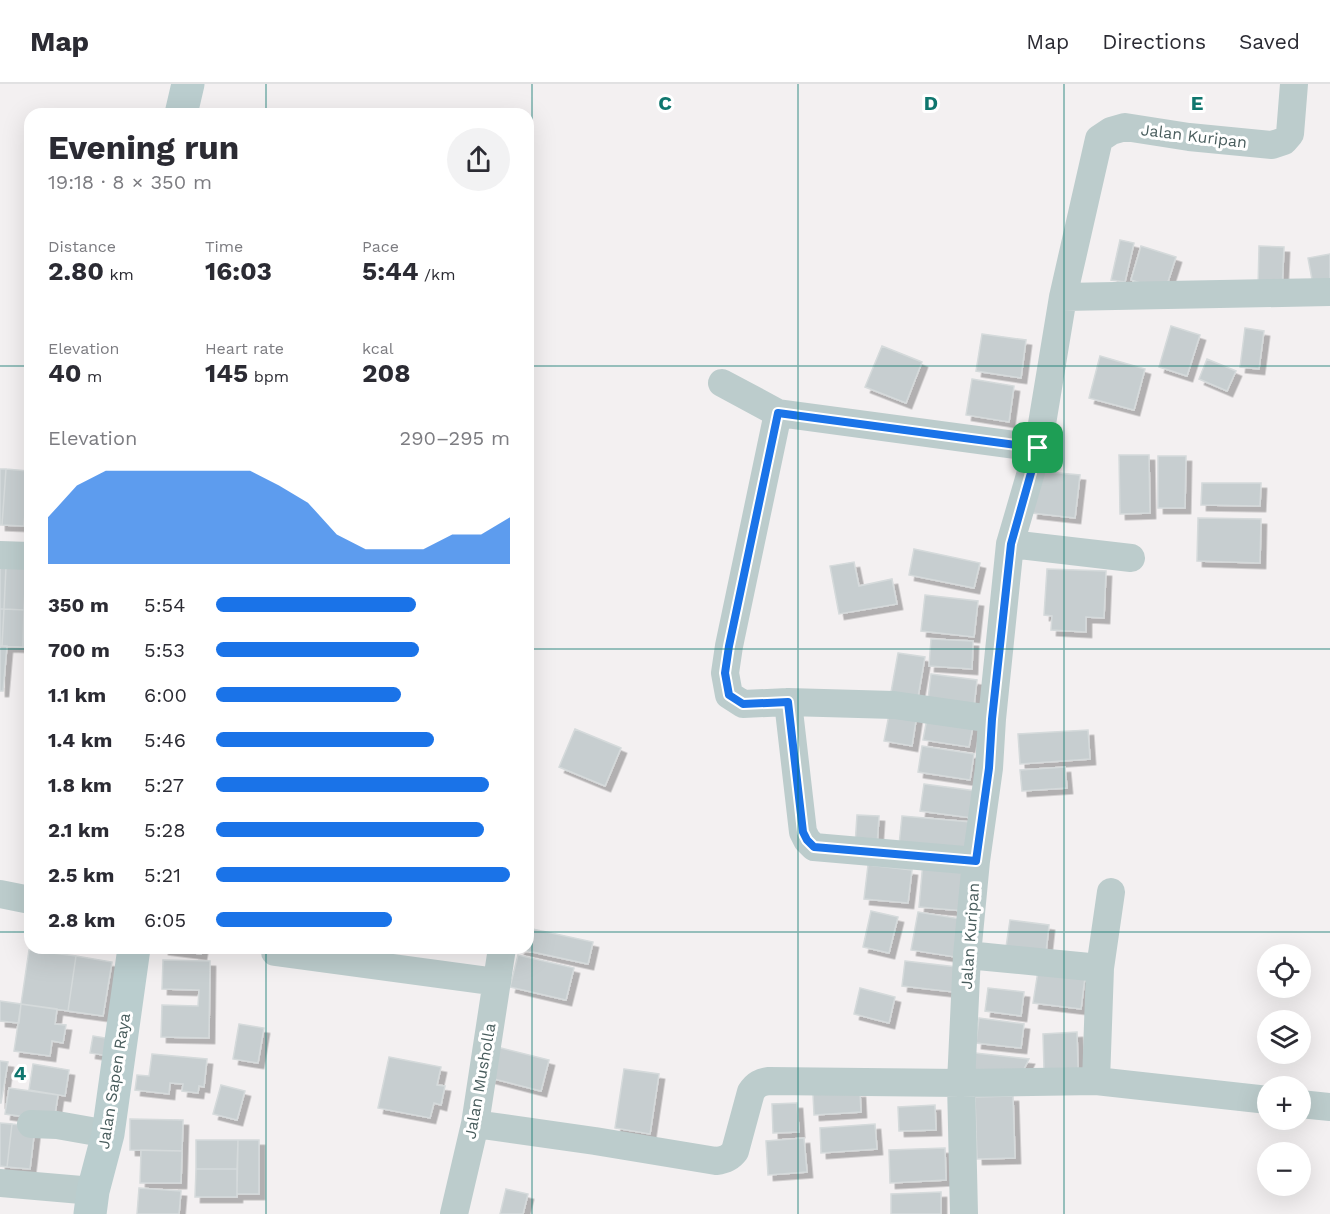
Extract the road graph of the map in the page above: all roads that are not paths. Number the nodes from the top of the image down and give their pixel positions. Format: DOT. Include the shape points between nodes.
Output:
graph roads {
  1 [pos="188,84"];
  2 [pos="1294,84"];
  3 [pos="182,108"];
  4 [pos="1330,292"];
  5 [pos="1063,297"];
  6 [pos="722,383"];
  7 [pos="778,413"];
  8 [pos="1038,448"];
  9 [pos="1011,544"];
  10 [pos="0,555"];
  11 [pos="24,556"];
  12 [pos="1131,558"];
  13 [pos="788,702"];
  14 [pos="992,719"];
  15 [pos="976,861"];
  16 [pos="1111,892"];
  17 [pos="0,894"];
  18 [pos="24,899"];
  19 [pos="133,954"];
  20 [pos="290,954"];
  21 [pos="501,954"];
  22 [pos="967,955"];
  23 [pos="1100,968"];
  24 [pos="497,982"];
  25 [pos="1096,1081"];
  26 [pos="962,1083"];
  27 [pos="1257,1099"];
  28 [pos="1311,1105"];
  29 [pos="1330,1107"];
  30 [pos="31,1124"];
  31 [pos="475,1124"];
  32 [pos="108,1134"];
  33 [pos="0,1183"];
  34 [pos="92,1202"];
  35 [pos="454,1214"];
  36 [pos="964,1214"];
  1 -- 3 [label="street"];
  2 -- 5 [label="street, Jalan Kuripan" via="1290,134 1272,145 1125,127 1100,139"];
  4 -- 5 [label="street"];
  5 -- 8 [label="street, Jalan Kuripan"];
  6 -- 7 [label="street"];
  7 -- 8 [label="street"];
  7 -- 13 [label="street" via="725,673 729,695 743,704"];
  8 -- 9 [label="street, Jalan Kuripan"];
  9 -- 12 [label="street"];
  9 -- 14 [label="street, Jalan Kuripan"];
  10 -- 11 [label="street"];
  13 -- 14 [label="street" via="894,705"];
  13 -- 15 [label="street" via="803,832 814,847"];
  14 -- 15 [label="street, Jalan Kuripan"];
  15 -- 22 [label="street, Jalan Kuripan"];
  16 -- 23 [label="street"];
  17 -- 18 [label="street"];
  19 -- 32 [label="street, Jalan Sapen Raya"];
  20 -- 24 [label="street"];
  21 -- 24 [label="street, Jalan Musholla"];
  22 -- 23 [label="street"];
  22 -- 26 [label="street, Jalan Kuripan"];
  23 -- 25 [label="street"];
  24 -- 31 [label="street, Jalan Musholla"];
  25 -- 26 [label="street"];
  25 -- 27 [label="street"];
  26 -- 31 [label="street" via="760,1083 751,1092 735,1151 716,1161"];
  26 -- 36 [label="street, Jalan Kuripan"];
  28 -- 29 [label="street"];
  30 -- 32 [label="street"];
  31 -- 35 [label="street, Jalan Musholla"];
  32 -- 34 [label="street, Jalan Sapen Raya"];
  33 -- 34 [label="street"];
}
